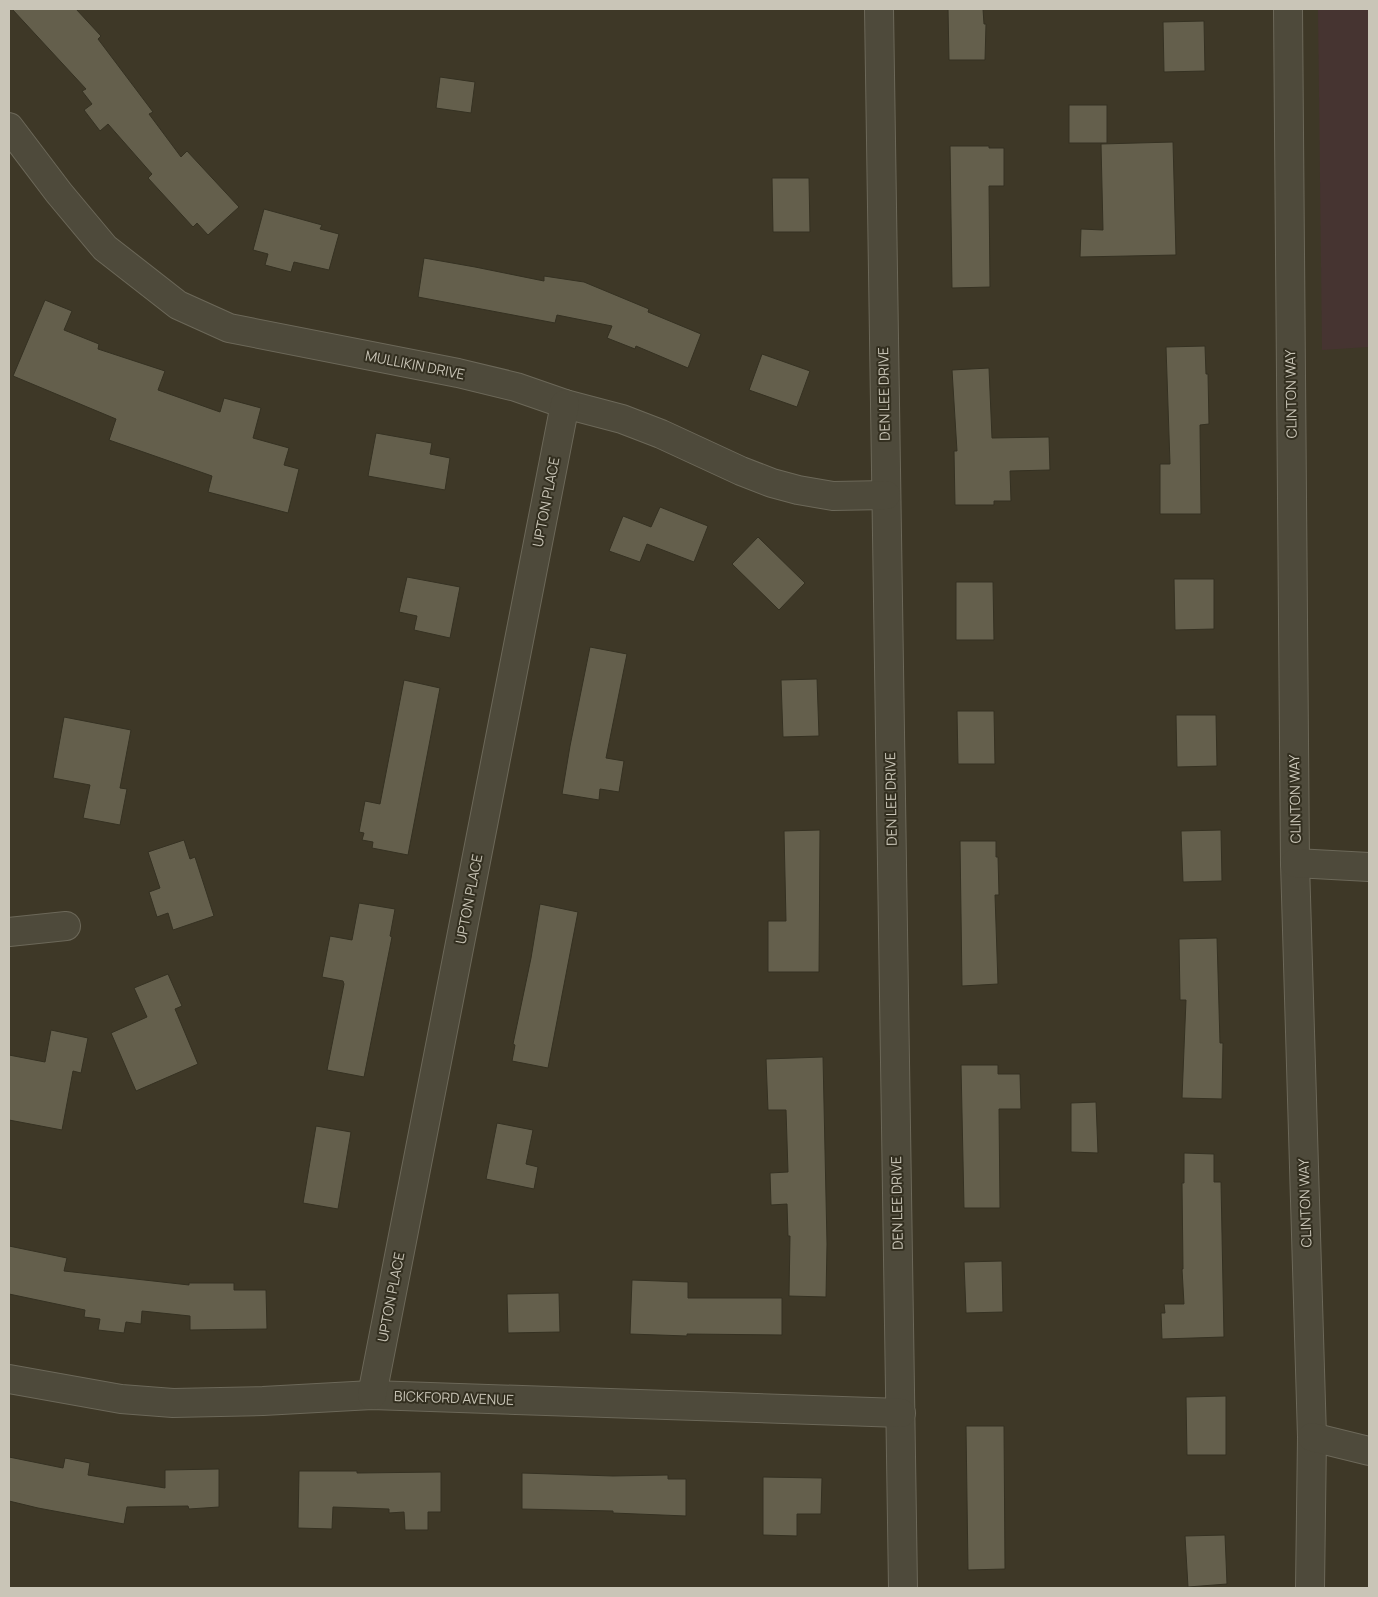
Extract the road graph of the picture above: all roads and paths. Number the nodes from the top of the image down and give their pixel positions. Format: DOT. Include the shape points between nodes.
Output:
graph roads {
  1 [pos="879,9"];
  2 [pos="1288,9"];
  3 [pos="9,127"];
  4 [pos="566,404"];
  5 [pos="886,495"];
  6 [pos="1295,863"];
  7 [pos="1369,866"];
  8 [pos="66,926"];
  9 [pos="9,932"];
  10 [pos="9,1379"];
  11 [pos="372,1395"];
  12 [pos="901,1413"];
  13 [pos="1312,1437"];
  14 [pos="1369,1451"];
  15 [pos="903,1588"];
  16 [pos="1310,1588"];
  1 -- 5 [label="street, DEN LEE DRIVE"];
  2 -- 6 [label="street, CLINTON WAY"];
  3 -- 4 [label="street, MULLIKIN DRIVE" via="105,248 178,306 229,328 458,373 516,387"];
  4 -- 5 [label="street, MULLIKIN DRIVE" via="622,419 772,483 833,496"];
  4 -- 11 [label="street, UPTON PLACE"];
  5 -- 12 [label="street, DEN LEE DRIVE"];
  6 -- 7 [label="street"];
  6 -- 13 [label="street, CLINTON WAY"];
  8 -- 9 [label="street"];
  10 -- 11 [label="street, BICKFORD AVENUE" via="121,1398 174,1403"];
  11 -- 12 [label="street, BICKFORD AVENUE"];
  12 -- 15 [label="street, DEN LEE DRIVE"];
  13 -- 14 [label="street"];
  13 -- 16 [label="street, CLINTON WAY"];
}
